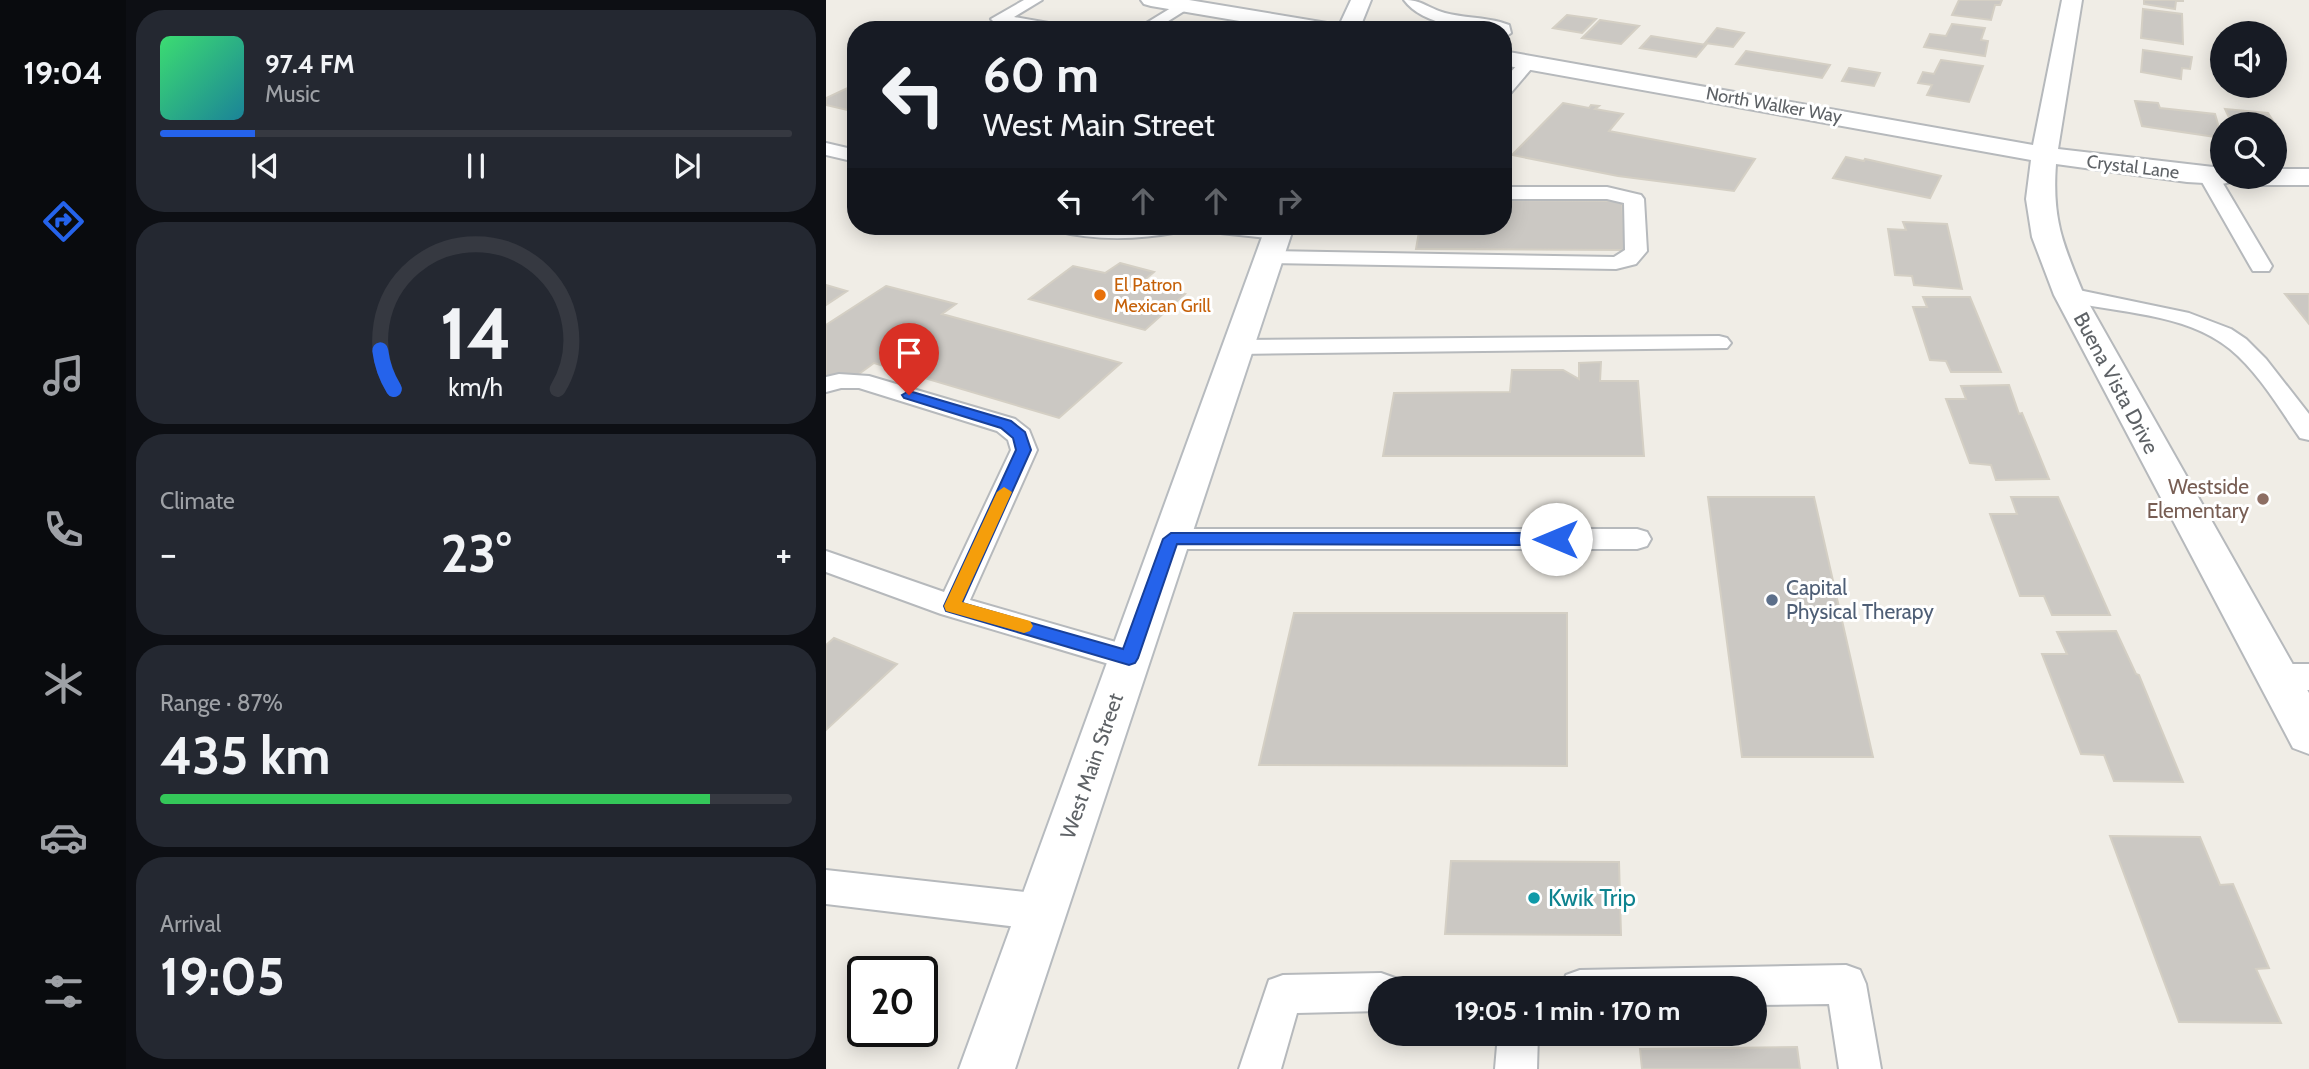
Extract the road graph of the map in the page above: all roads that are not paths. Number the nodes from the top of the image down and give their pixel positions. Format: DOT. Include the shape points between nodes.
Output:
graph roads {
  1 [pos="1035,0"];
  2 [pos="1151,0"];
  3 [pos="1361,0"];
  4 [pos="1411,0"];
  5 [pos="2072,0"];
  6 [pos="1184,5"];
  7 [pos="996,21"];
  8 [pos="1158,21"];
  9 [pos="1279,21"];
  10 [pos="1352,21"];
  11 [pos="1472,21"];
  12 [pos="1512,59"];
  13 [pos="1529,62"];
  14 [pos="1512,81"];
  15 [pos="826,149"];
  16 [pos="847,154"];
  17 [pos="2044,155"];
  18 [pos="2210,174"];
  19 [pos="2287,177"];
  20 [pos="2309,177"];
  21 [pos="2222,189"];
  22 [pos="1512,193"];
  23 [pos="1255,235"];
  24 [pos="1275,239"];
  25 [pos="2261,266"];
  26 [pos="2069,295"];
  27 [pos="1719,343"];
  28 [pos="1238,347"];
  29 [pos="826,385"];
  30 [pos="2309,432"];
  31 [pos="1171,539"];
  32 [pos="1637,539"];
  33 [pos="826,561"];
  34 [pos="952,606"];
  35 [pos="1129,658"];
  36 [pos="2275,677"];
  37 [pos="2309,677"];
  38 [pos="2309,735"];
  39 [pos="826,887"];
  40 [pos="1042,912"];
  41 [pos="1767,985"];
  42 [pos="1368,992"];
  43 [pos="1518,1046"];
  44 [pos="987,1069"];
  45 [pos="1260,1069"];
  46 [pos="1517,1069"];
  47 [pos="1860,1069"];
  1 -- 7 [label="lane"];
  2 -- 6 [label="street"];
  3 -- 10 [label="street"];
  4 -- 11 [label="lane" via="1433,14"];
  5 -- 17 [label="street, Buena Vista Drive"];
  6 -- 8 [label="lane"];
  6 -- 9 [label="street"];
  12 -- 13 [label="street, North Walker Way"];
  13 -- 14 [label="lane"];
  13 -- 17 [label="street, North Walker Way"];
  15 -- 16 [label="lane"];
  17 -- 18 [label="street, Crystal Lane"];
  17 -- 26 [label="street, Buena Vista Drive" via="2040,200 2046,237"];
  19 -- 20 [label="street"];
  21 -- 25 [label="lane"];
  22 -- 24 [label="lane" via="1607,193 1634,199 1636,251 1616,263"];
  23 -- 24 [label="lane"];
  24 -- 28 [label="street, West Main Street"];
  26 -- 30 [label="lane" via="2219,331 2238,344 2268,377"];
  26 -- 36 [label="street, Buena Vista Drive"];
  27 -- 28 [label="lane"];
  28 -- 31 [label="street, West Main Street"];
  29 -- 34 [label="lane" via="860,381 1006,425 1020,436 1024,450"];
  31 -- 32 [label="lane"];
  31 -- 35 [label="street, West Main Street"];
  33 -- 34 [label="lane"];
  34 -- 35 [label="lane"];
  35 -- 40 [label="street, West Main Street"];
  36 -- 37 [label="lane"];
  36 -- 38 [label="street, Buena Vista Drive"];
  39 -- 40 [label="lane"];
  40 -- 44 [label="street, West Main Street"];
  41 -- 47 [label="lane" via="1846,984"];
  42 -- 45 [label="lane" via="1283,994"];
  43 -- 46 [label="lane"];
}
